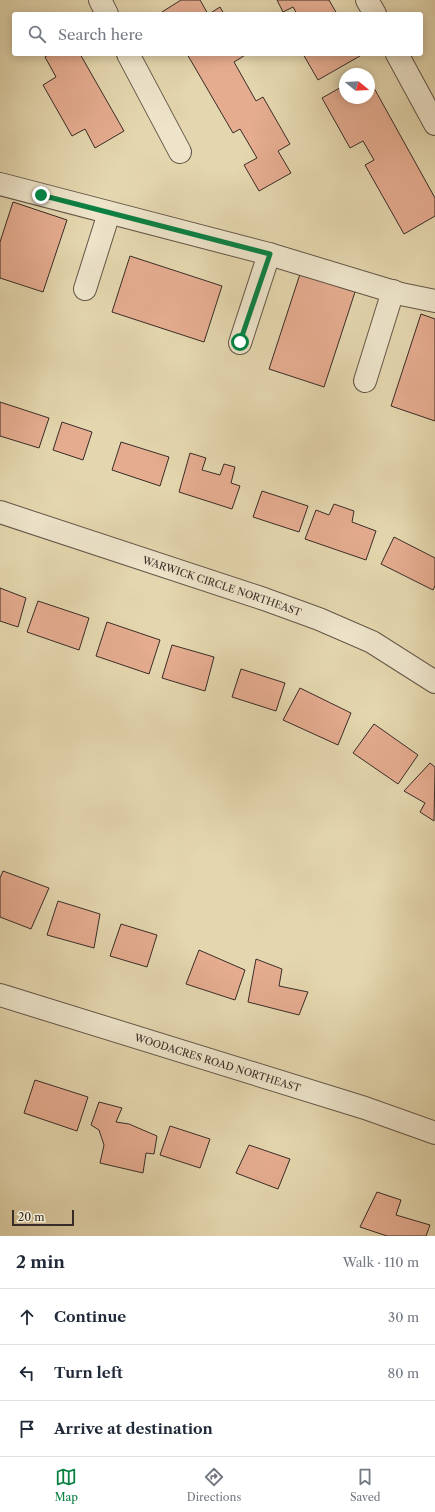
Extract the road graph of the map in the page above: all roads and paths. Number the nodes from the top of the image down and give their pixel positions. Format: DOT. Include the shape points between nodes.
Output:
graph roads {
  1 [pos="100,0"];
  2 [pos="367,0"];
  3 [pos="106,12"];
  4 [pos="374,12"];
  5 [pos="129,56"];
  6 [pos="398,56"];
  7 [pos="435,124"];
  8 [pos="180,152"];
  9 [pos="0,184"];
  10 [pos="109,213"];
  11 [pos="270,254"];
  12 [pos="85,289"];
  13 [pos="393,292"];
  14 [pos="435,301"];
  15 [pos="240,342"];
  16 [pos="365,381"];
  17 [pos="0,512"];
  18 [pos="435,682"];
  19 [pos="0,994"];
  20 [pos="435,1133"];
  1 -- 3 [label="street"];
  2 -- 4 [label="street"];
  5 -- 8 [label="street"];
  6 -- 7 [label="street"];
  9 -- 10 [label="street"];
  10 -- 11 [label="street"];
  10 -- 12 [label="street"];
  11 -- 13 [label="street"];
  11 -- 15 [label="street"];
  13 -- 14 [label="street"];
  13 -- 16 [label="street"];
  17 -- 18 [label="street, WARWICK CIRCLE NORTHEAST" via="264,598 319,619 372,642"];
  19 -- 20 [label="street, WOODACRES ROAD NORTHEAST" via="365,1108"];
}
